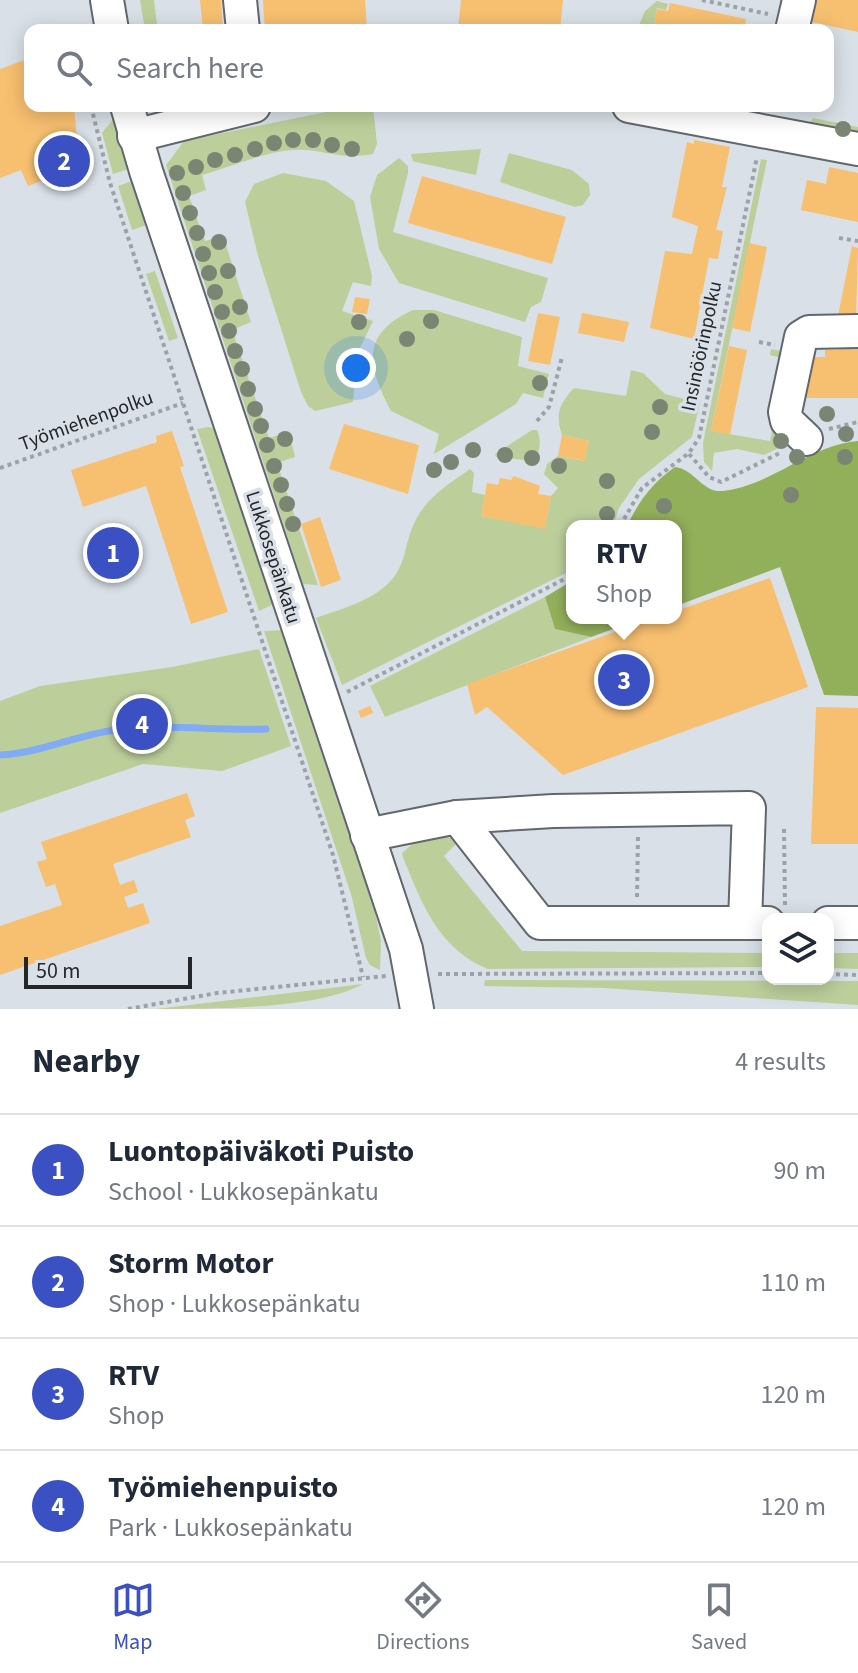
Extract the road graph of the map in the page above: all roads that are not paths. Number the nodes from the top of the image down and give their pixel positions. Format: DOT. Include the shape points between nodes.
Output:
graph roads {
  1 [pos="107,0"];
  2 [pos="240,0"];
  3 [pos="111,24"];
  4 [pos="242,24"];
  5 [pos="203,112"];
  6 [pos="669,112"];
  7 [pos="131,121"];
  8 [pos="769,127"];
  9 [pos="858,149"];
  10 [pos="858,331"];
  11 [pos="806,439"];
  12 [pos="457,817"];
  13 [pos="367,835"];
  14 [pos="757,923"];
  15 [pos="834,923"];
  16 [pos="858,923"];
  17 [pos="417,1009"];
  1 -- 3 [label="street"];
  2 -- 4 [label="street"];
  5 -- 7 [label="street"];
  6 -- 8 [label="street"];
  7 -- 13 [label="street, Lukkosepänkatu"];
  8 -- 9 [label="street"];
  10 -- 11 [label="street" via="821,322 801,337 785,412"];
  12 -- 13 [label="street"];
  12 -- 14 [label="street" via="540,923"];
  12 -- 14 [label="street" via="749,808"];
  13 -- 17 [label="street, Lukkosepänkatu" via="406,949"];
  15 -- 16 [label="street"];
}
